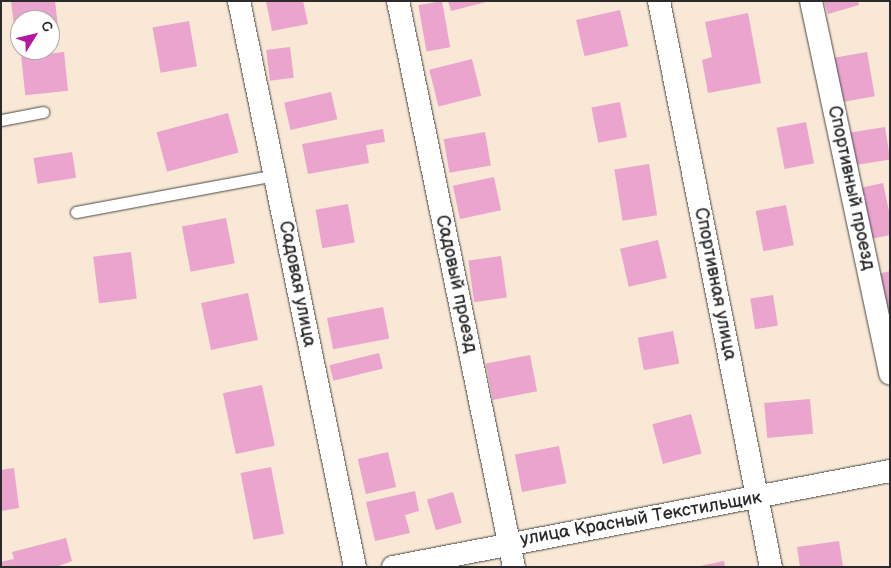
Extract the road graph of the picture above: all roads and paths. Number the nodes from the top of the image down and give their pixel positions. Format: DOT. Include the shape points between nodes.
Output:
graph roads {
  1 [pos="239,1"];
  2 [pos="398,1"];
  3 [pos="659,1"];
  4 [pos="811,1"];
  5 [pos="43,112"];
  6 [pos="1,120"];
  7 [pos="275,175"];
  8 [pos="76,212"];
  9 [pos="890,374"];
  10 [pos="890,471"];
  11 [pos="757,498"];
  12 [pos="509,543"];
  13 [pos="355,567"];
  14 [pos="393,567"];
  15 [pos="514,567"];
  16 [pos="771,567"];
  1 -- 7 [label="street, Садовая улица"];
  2 -- 12 [label="street, Садовый проезд"];
  3 -- 11 [label="street, Спортивная улица"];
  4 -- 9 [label="street, Спортивный проезд"];
  5 -- 6 [label="lane"];
  7 -- 8 [label="lane"];
  7 -- 13 [label="street, Садовая улица"];
  10 -- 11 [label="street, улица Красный Текстильщик"];
  11 -- 12 [label="street, улица Красный Текстильщик"];
  11 -- 16 [label="street, Спортивная улица"];
  12 -- 14 [label="street, улица Красный Текстильщик"];
  12 -- 15 [label="street, Садовый проезд"];
}
